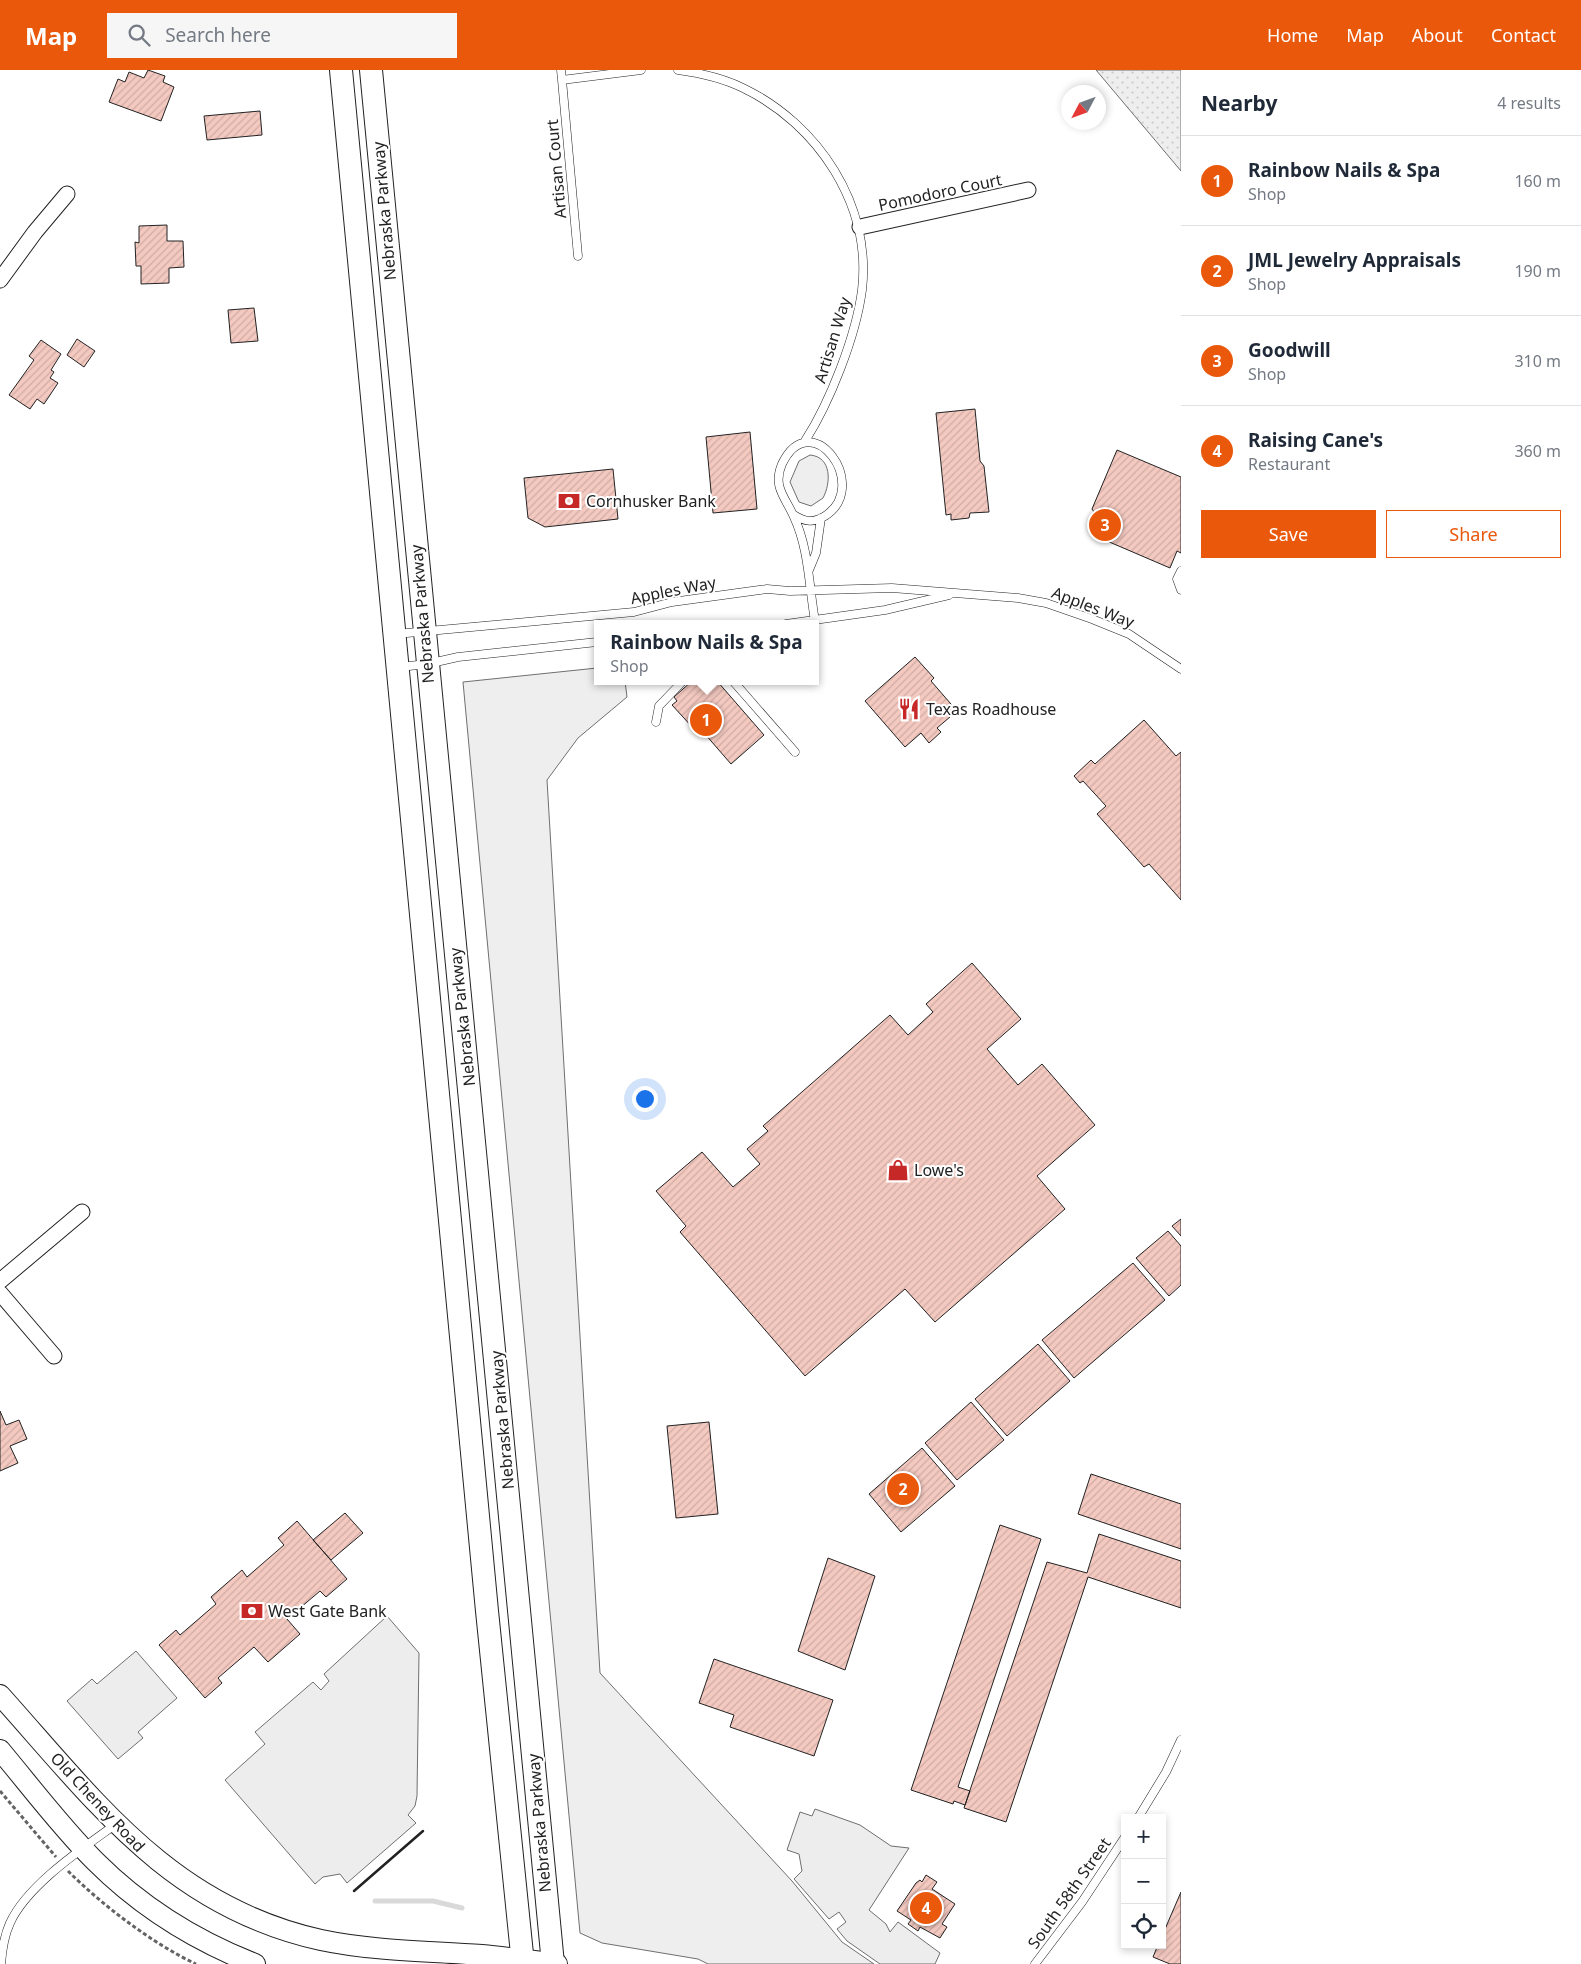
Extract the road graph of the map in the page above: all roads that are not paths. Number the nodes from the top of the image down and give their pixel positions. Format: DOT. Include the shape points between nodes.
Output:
graph roads {
  1 [pos="341,70"];
  2 [pos="371,70"];
  3 [pos="561,70"];
  4 [pos="641,70"];
  5 [pos="678,70"];
  6 [pos="562,80"];
  7 [pos="1028,190"];
  8 [pos="67,194"];
  9 [pos="860,227"];
  10 [pos="578,256"];
  11 [pos="0,280"];
  12 [pos="805,441"];
  13 [pos="794,515"];
  14 [pos="821,518"];
  15 [pos="809,570"];
  16 [pos="1181,571"];
  17 [pos="1181,590"];
  18 [pos="810,591"];
  19 [pos="956,593"];
  20 [pos="815,620"];
  21 [pos="819,620"];
  22 [pos="424,631"];
  23 [pos="395,634"];
  24 [pos="594,642"];
  25 [pos="427,664"];
  26 [pos="398,667"];
  27 [pos="1181,669"];
  28 [pos="679,685"];
  29 [pos="736,685"];
  30 [pos="656,722"];
  31 [pos="794,752"];
  32 [pos="82,1212"];
  33 [pos="0,1281"];
  34 [pos="0,1293"];
  35 [pos="54,1356"];
  36 [pos="0,1695"];
  37 [pos="1181,1740"];
  38 [pos="0,1750"];
  39 [pos="1140,1814"];
  40 [pos="116,1824"];
  41 [pos="1121,1843"];
  42 [pos="83,1848"];
  43 [pos="523,1962"];
  44 [pos="1,1964"];
  45 [pos="255,1964"];
  46 [pos="553,1964"];
  47 [pos="557,1964"];
  48 [pos="1035,1964"];
  1 -- 23 [label="main road, Nebraska Parkway"];
  2 -- 22 [label="main road, Nebraska Parkway"];
  3 -- 6 [label="lane"];
  4 -- 6 [label="lane"];
  5 -- 9 [label="lane, Artisan Way" via="743,87 781,110 816,142 827,158 844,187"];
  6 -- 10 [label="lane, Artisan Court"];
  7 -- 9 [label="street, Pomodoro Court"];
  8 -- 11 [label="street"];
  9 -- 12 [label="lane, Artisan Way" via="862,290 855,321 829,396"];
  12 -- 13 [label="lane" via="794,446 787,455 780,475 782,496"];
  12 -- 14 [label="lane" via="828,450 842,472 838,500"];
  13 -- 14 [label="lane" via="811,522"];
  13 -- 15 [label="lane"];
  14 -- 15 [label="lane" via="816,553"];
  15 -- 18 [label="lane"];
  16 -- 17 [label="lane" via="1177,579"];
  18 -- 19 [label="lane, Apples Way" via="892,588"];
  18 -- 20 [label="lane"];
  18 -- 22 [label="lane, Apples Way" via="767,589 672,602 634,612"];
  19 -- 21 [label="lane, Apples Way" via="885,610"];
  19 -- 27 [label="lane, Apples Way" via="1040,602 1092,619 1129,634"];
  22 -- 23 [label="lane, Apples Way"];
  22 -- 25 [label="main road, Nebraska Parkway"];
  23 -- 26 [label="main road, Nebraska Parkway"];
  24 -- 25 [label="lane" via="458,657"];
  25 -- 26 [label="lane"];
  25 -- 46 [label="main road, Nebraska Parkway"];
  26 -- 43 [label="main road, Nebraska Parkway"];
  28 -- 30 [label="lane" via="659,706"];
  29 -- 31 [label="lane"];
  32 -- 33 [label="street"];
  34 -- 35 [label="street"];
  36 -- 40 [label="main road, Old Cheney Road"];
  37 -- 39 [label="lane"];
  38 -- 42 [label="main road"];
  40 -- 42 [label="lane"];
  40 -- 43 [label="main road, Old Cheney Road" via="146,1853 190,1886 237,1911 286,1930 356,1946"];
  41 -- 48 [label="lane, South 58th Street"];
  42 -- 44 [label="lane" via="19,1906 8,1925"];
  42 -- 45 [label="main road" via="123,1887 175,1924 220,1950"];
  43 -- 46 [label="main road, Old Cheney Road"];
  46 -- 47 [label="main road, Old Cheney Road"];
}
